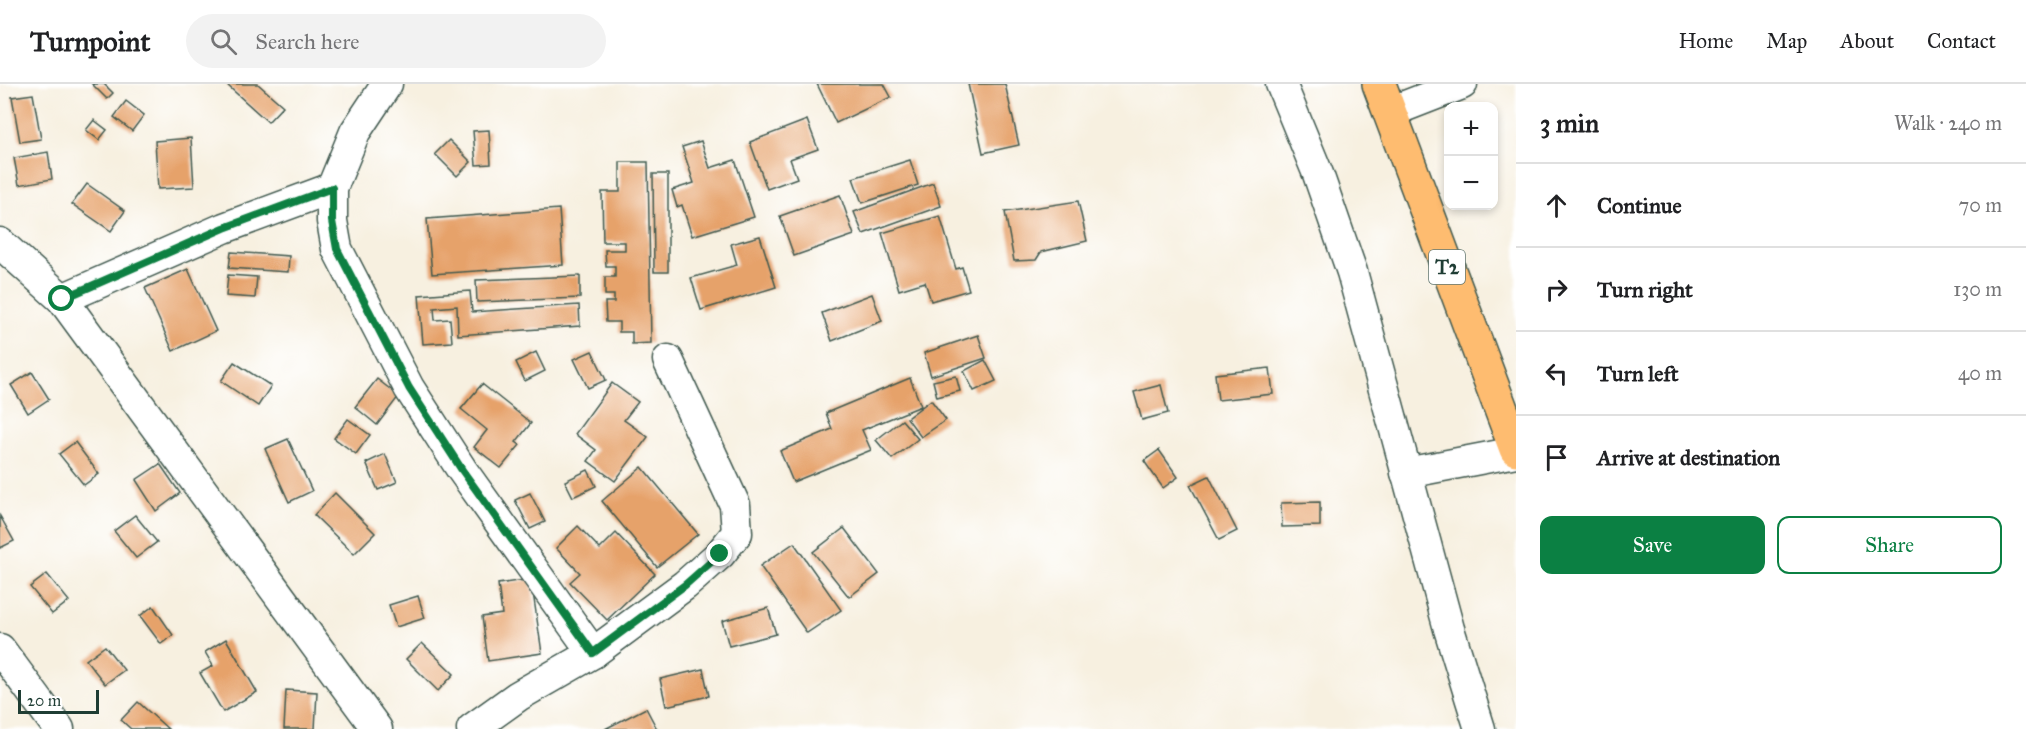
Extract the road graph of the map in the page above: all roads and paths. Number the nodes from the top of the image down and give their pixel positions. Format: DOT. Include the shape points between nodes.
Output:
graph roads {
  1 [pos="387,84"];
  2 [pos="1281,84"];
  3 [pos="1461,84"];
  4 [pos="1385,98"];
  5 [pos="332,188"];
  6 [pos="0,243"];
  7 [pos="62,299"];
  8 [pos="668,360"];
  9 [pos="1516,451"];
  10 [pos="1406,473"];
  11 [pos="0,649"];
  12 [pos="593,653"];
  13 [pos="59,729"];
  14 [pos="377,729"];
  15 [pos="472,729"];
  16 [pos="1480,729"];
  1 -- 5 [label="street" via="355,132"];
  2 -- 10 [label="street" via="1352,272"];
  3 -- 4 [label="street"];
  4 -- 9 [label="highway, T2"];
  5 -- 7 [label="street" via="224,228"];
  5 -- 12 [label="street" via="337,249 409,388 462,470"];
  6 -- 7 [label="street"];
  7 -- 14 [label="street"];
  8 -- 12 [label="street" via="735,505 737,533 685,585"];
  9 -- 10 [label="street"];
  10 -- 16 [label="street"];
  11 -- 13 [label="street"];
  12 -- 15 [label="street" via="518,696"];
}
